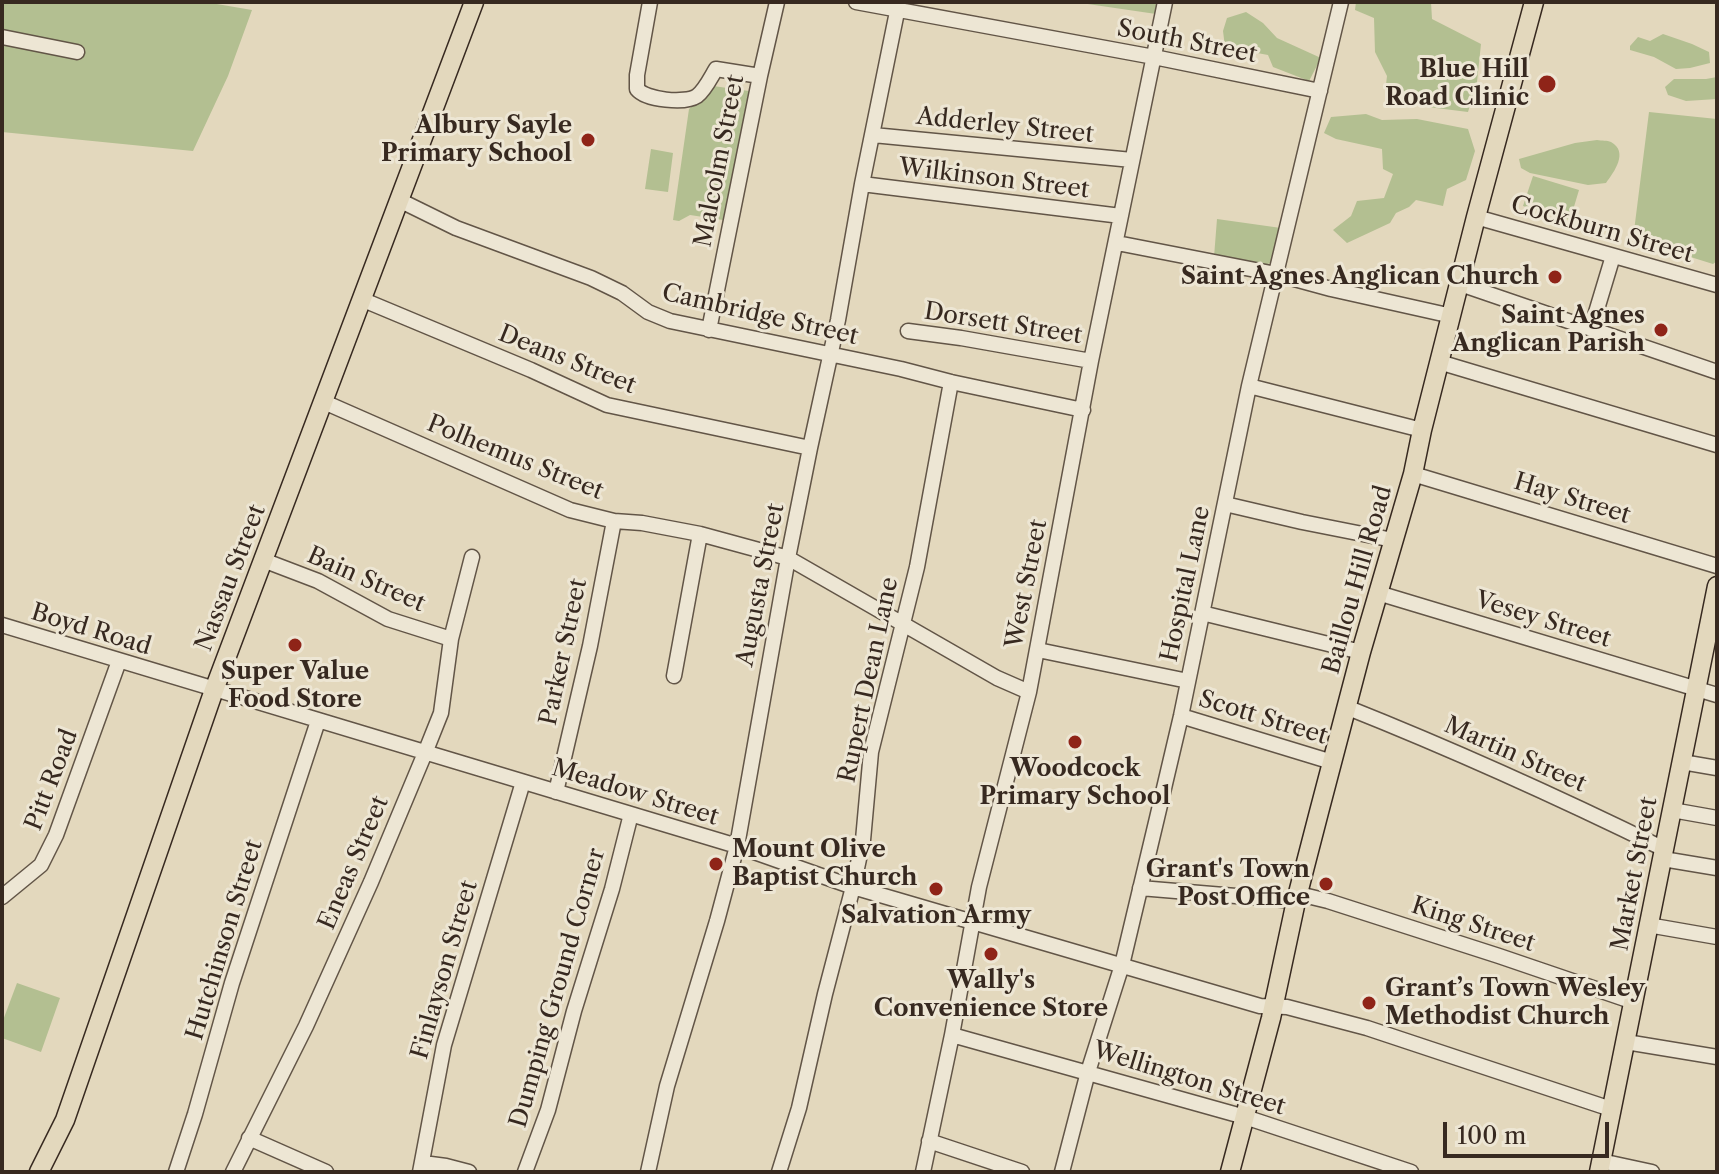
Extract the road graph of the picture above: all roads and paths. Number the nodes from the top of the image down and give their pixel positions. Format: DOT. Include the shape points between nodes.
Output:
graph roads {
  1 [pos="650,2"];
  2 [pos="777,2"];
  3 [pos="856,2"];
  4 [pos="1165,2"];
  5 [pos="1341,2"];
  6 [pos="1534,2"];
  7 [pos="472,3"];
  8 [pos="898,6"];
  9 [pos="2,37"];
  10 [pos="77,52"];
  11 [pos="1154,57"];
  12 [pos="760,76"];
  13 [pos="1320,91"];
  14 [pos="873,135"];
  15 [pos="1132,160"];
  16 [pos="862,184"];
  17 [pos="399,200"];
  18 [pos="1121,216"];
  19 [pos="1476,217"];
  20 [pos="1117,243"];
  21 [pos="1613,256"];
  22 [pos="1276,274"];
  23 [pos="1460,284"];
  24 [pos="1717,285"];
  25 [pos="361,299"];
  26 [pos="1452,316"];
  27 [pos="1591,329"];
  28 [pos="709,330"];
  29 [pos="908,331"];
  30 [pos="829,355"];
  31 [pos="1091,361"];
  32 [pos="1439,362"];
  33 [pos="1717,372"];
  34 [pos="951,382"];
  35 [pos="1249,386"];
  36 [pos="324,402"];
  37 [pos="1083,410"];
  38 [pos="1422,430"];
  39 [pos="1717,445"];
  40 [pos="810,448"];
  41 [pos="1413,474"];
  42 [pos="1225,504"];
  43 [pos="614,521"];
  44 [pos="700,534"];
  45 [pos="1393,540"];
  46 [pos="472,557"];
  47 [pos="788,558"];
  48 [pos="263,560"];
  49 [pos="1717,566"];
  50 [pos="1717,586"];
  51 [pos="1378,593"];
  52 [pos="1202,613"];
  53 [pos="903,623"];
  54 [pos="2,625"];
  55 [pos="451,639"];
  56 [pos="1038,650"];
  57 [pos="1361,652"];
  58 [pos="119,661"];
  59 [pos="674,676"];
  60 [pos="1188,681"];
  61 [pos="1695,688"];
  62 [pos="214,690"];
  63 [pos="1029,692"];
  64 [pos="1717,695"];
  65 [pos="1346,707"];
  66 [pos="1181,716"];
  67 [pos="318,721"];
  68 [pos="425,753"];
  69 [pos="1332,762"];
  70 [pos="1682,762"];
  71 [pos="1717,768"];
  72 [pos="523,782"];
  73 [pos="556,792"];
  74 [pos="1672,810"];
  75 [pos="631,814"];
  76 [pos="1717,818"];
  77 [pos="737,846"];
  78 [pos="1663,854"];
  79 [pos="1717,868"];
  80 [pos="853,887"];
  81 [pos="1140,888"];
  82 [pos="2,897"];
  83 [pos="1297,898"];
  84 [pos="972,922"];
  85 [pos="1648,925"];
  86 [pos="1717,937"];
  87 [pos="1122,965"];
  88 [pos="1634,1002"];
  89 [pos="1273,1006"];
  90 [pos="952,1035"];
  91 [pos="1626,1042"];
  92 [pos="1717,1057"];
  93 [pos="1088,1072"];
  94 [pos="1611,1109"];
  95 [pos="1245,1117"];
  96 [pos="249,1138"];
  97 [pos="929,1141"];
  98 [pos="1600,1167"];
  99 [pos="421,1168"];
  100 [pos="39,1172"];
  101 [pos="176,1172"];
  102 [pos="233,1172"];
  103 [pos="326,1172"];
  104 [pos="469,1172"];
  105 [pos="525,1172"];
  106 [pos="648,1172"];
  107 [pos="779,1172"];
  108 [pos="923,1172"];
  109 [pos="1022,1172"];
  110 [pos="1062,1172"];
  111 [pos="1230,1172"];
  112 [pos="1411,1172"];
  113 [pos="1652,1172"];
  1 -- 12 [label="street" via="637,75 642,95 681,101 698,95 716,69"];
  2 -- 12 [label="street, Malcolm Street"];
  3 -- 8 [label="street, South Street"];
  4 -- 11 [label="street, West Street"];
  5 -- 13 [label="street, Hospital Lane"];
  6 -- 19 [label="main road, Baillou Hill Road"];
  7 -- 17 [label="main road, Nassau Street"];
  8 -- 11 [label="street, South Street"];
  8 -- 14 [label="street, Augusta Street"];
  9 -- 10 [label="street"];
  11 -- 13 [label="street, South Street"];
  11 -- 15 [label="street, West Street"];
  12 -- 28 [label="street, Malcolm Street"];
  13 -- 22 [label="street, Hospital Lane"];
  14 -- 15 [label="street, Adderley Street"];
  14 -- 16 [label="street, Augusta Street"];
  15 -- 18 [label="street, West Street"];
  16 -- 18 [label="street, Wilkinson Street"];
  16 -- 30 [label="street, Augusta Street"];
  17 -- 25 [label="main road, Nassau Street"];
  17 -- 28 [label="street, Cambridge Street" via="456,228 591,278 648,312"];
  18 -- 20 [label="street, West Street"];
  19 -- 21 [label="street, Cockburn Street"];
  19 -- 23 [label="main road, Baillou Hill Road"];
  20 -- 22 [label="street"];
  20 -- 31 [label="street, West Street"];
  21 -- 24 [label="street, Cockburn Street"];
  21 -- 27 [label="street"];
  22 -- 26 [label="street"];
  22 -- 35 [label="street, Hospital Lane"];
  23 -- 26 [label="main road, Baillou Hill Road"];
  23 -- 27 [label="street"];
  25 -- 36 [label="main road, Nassau Street"];
  25 -- 40 [label="street, Deans Street" via="607,405"];
  26 -- 32 [label="main road, Baillou Hill Road"];
  27 -- 33 [label="street"];
  28 -- 30 [label="street, Cambridge Street"];
  29 -- 31 [label="street, Dorsett Street"];
  30 -- 34 [label="street, Cambridge Street"];
  30 -- 40 [label="street, Augusta Street"];
  31 -- 37 [label="street, West Street"];
  32 -- 38 [label="main road, Baillou Hill Road"];
  32 -- 39 [label="street"];
  34 -- 37 [label="street, Cambridge Street"];
  34 -- 53 [label="street, Rupert Dean Lane"];
  35 -- 38 [label="street"];
  35 -- 42 [label="street, Hospital Lane"];
  36 -- 43 [label="street, Polhemus Street" via="570,510"];
  36 -- 48 [label="main road, Nassau Street"];
  37 -- 56 [label="street, West Street"];
  38 -- 41 [label="main road, Baillou Hill Road"];
  40 -- 47 [label="street, Augusta Street"];
  41 -- 45 [label="main road, Baillou Hill Road"];
  41 -- 49 [label="street, Hay Street"];
  42 -- 45 [label="street"];
  42 -- 52 [label="street, Hospital Lane"];
  43 -- 44 [label="street, Polhemus Street"];
  43 -- 73 [label="street, Parker Street"];
  44 -- 47 [label="street, Polhemus Street"];
  44 -- 59 [label="street"];
  45 -- 51 [label="main road, Baillou Hill Road"];
  46 -- 55 [label="street, Eneas Street"];
  47 -- 53 [label="street"];
  47 -- 77 [label="street, Augusta Street"];
  48 -- 55 [label="street, Bain Street" via="318,581 388,619"];
  48 -- 62 [label="main road, Nassau Street"];
  50 -- 61 [label="main road, Market Street"];
  51 -- 57 [label="main road, Baillou Hill Road"];
  51 -- 61 [label="street, Vesey Street"];
  52 -- 57 [label="street"];
  52 -- 60 [label="street, Hospital Lane"];
  53 -- 63 [label="street"];
  53 -- 80 [label="street, Rupert Dean Lane" via="871,752"];
  54 -- 58 [label="street, Boyd Road"];
  55 -- 68 [label="street, Eneas Street" via="441,713"];
  56 -- 60 [label="street, Scott Street"];
  56 -- 63 [label="street, West Street"];
  57 -- 65 [label="main road, Baillou Hill Road"];
  58 -- 62 [label="street, Boyd Road"];
  58 -- 82 [label="street, Pitt Road" via="56,835 41,865"];
  60 -- 66 [label="street, Hospital Lane"];
  61 -- 64 [label="street, Vesey Street"];
  61 -- 70 [label="main road, Market Street"];
  62 -- 67 [label="street, Meadow Street"];
  62 -- 100 [label="main road, Nassau Street" via="65,1120"];
  63 -- 84 [label="street, West Street"];
  65 -- 69 [label="main road, Baillou Hill Road"];
  65 -- 78 [label="street, Martin Street" via="1548,792"];
  66 -- 69 [label="street, Scott Street"];
  66 -- 81 [label="street, Hospital Lane"];
  67 -- 68 [label="street, Meadow Street"];
  67 -- 101 [label="street, Hutchinson Street"];
  68 -- 72 [label="street, Meadow Street"];
  68 -- 96 [label="street, Eneas Street" via="306,1026"];
  69 -- 83 [label="main road, Baillou Hill Road"];
  70 -- 71 [label="street"];
  70 -- 74 [label="main road, Market Street"];
  72 -- 73 [label="street, Meadow Street"];
  72 -- 99 [label="street, Finlayson Street" via="441,1057"];
  73 -- 75 [label="street, Meadow Street"];
  74 -- 76 [label="street"];
  74 -- 78 [label="main road, Market Street"];
  75 -- 77 [label="street, Meadow Street"];
  75 -- 105 [label="street, Dumping Ground Corner" via="548,1110"];
  77 -- 80 [label="street, Meadow Street"];
  77 -- 106 [label="street, Augusta Street" via="667,1086"];
  78 -- 79 [label="street, Martin Street"];
  78 -- 85 [label="main road, Market Street"];
  80 -- 84 [label="street, Meadow Street"];
  80 -- 107 [label="street, Rupert Dean Lane"];
  81 -- 83 [label="street, King Street"];
  81 -- 87 [label="street, Hospital Lane"];
  83 -- 88 [label="street, King Street" via="1385,919"];
  83 -- 89 [label="main road, Baillou Hill Road"];
  84 -- 87 [label="street, Meadow Street"];
  84 -- 90 [label="street, West Street"];
  85 -- 86 [label="street"];
  85 -- 88 [label="main road, Market Street"];
  87 -- 89 [label="street, Meadow Street"];
  87 -- 93 [label="street, Hospital Lane"];
  88 -- 91 [label="main road, Market Street"];
  89 -- 94 [label="street, Meadow Street" via="1367,1028"];
  89 -- 95 [label="main road, Baillou Hill Road"];
  90 -- 93 [label="street, Wellington Street"];
  90 -- 97 [label="street, West Street"];
  91 -- 92 [label="street"];
  91 -- 94 [label="main road, Market Street"];
  93 -- 95 [label="street, Wellington Street"];
  93 -- 110 [label="street, Hospital Lane"];
  94 -- 98 [label="main road, Market Street"];
  95 -- 111 [label="main road, Baillou Hill Road"];
  95 -- 112 [label="street, Wellington Street"];
  96 -- 102 [label="street, Eneas Street"];
  96 -- 103 [label="street"];
  97 -- 108 [label="street, West Street"];
  97 -- 109 [label="street"];
  98 -- 113 [label="street"];
  99 -- 104 [label="street" via="446,1166"];
}
